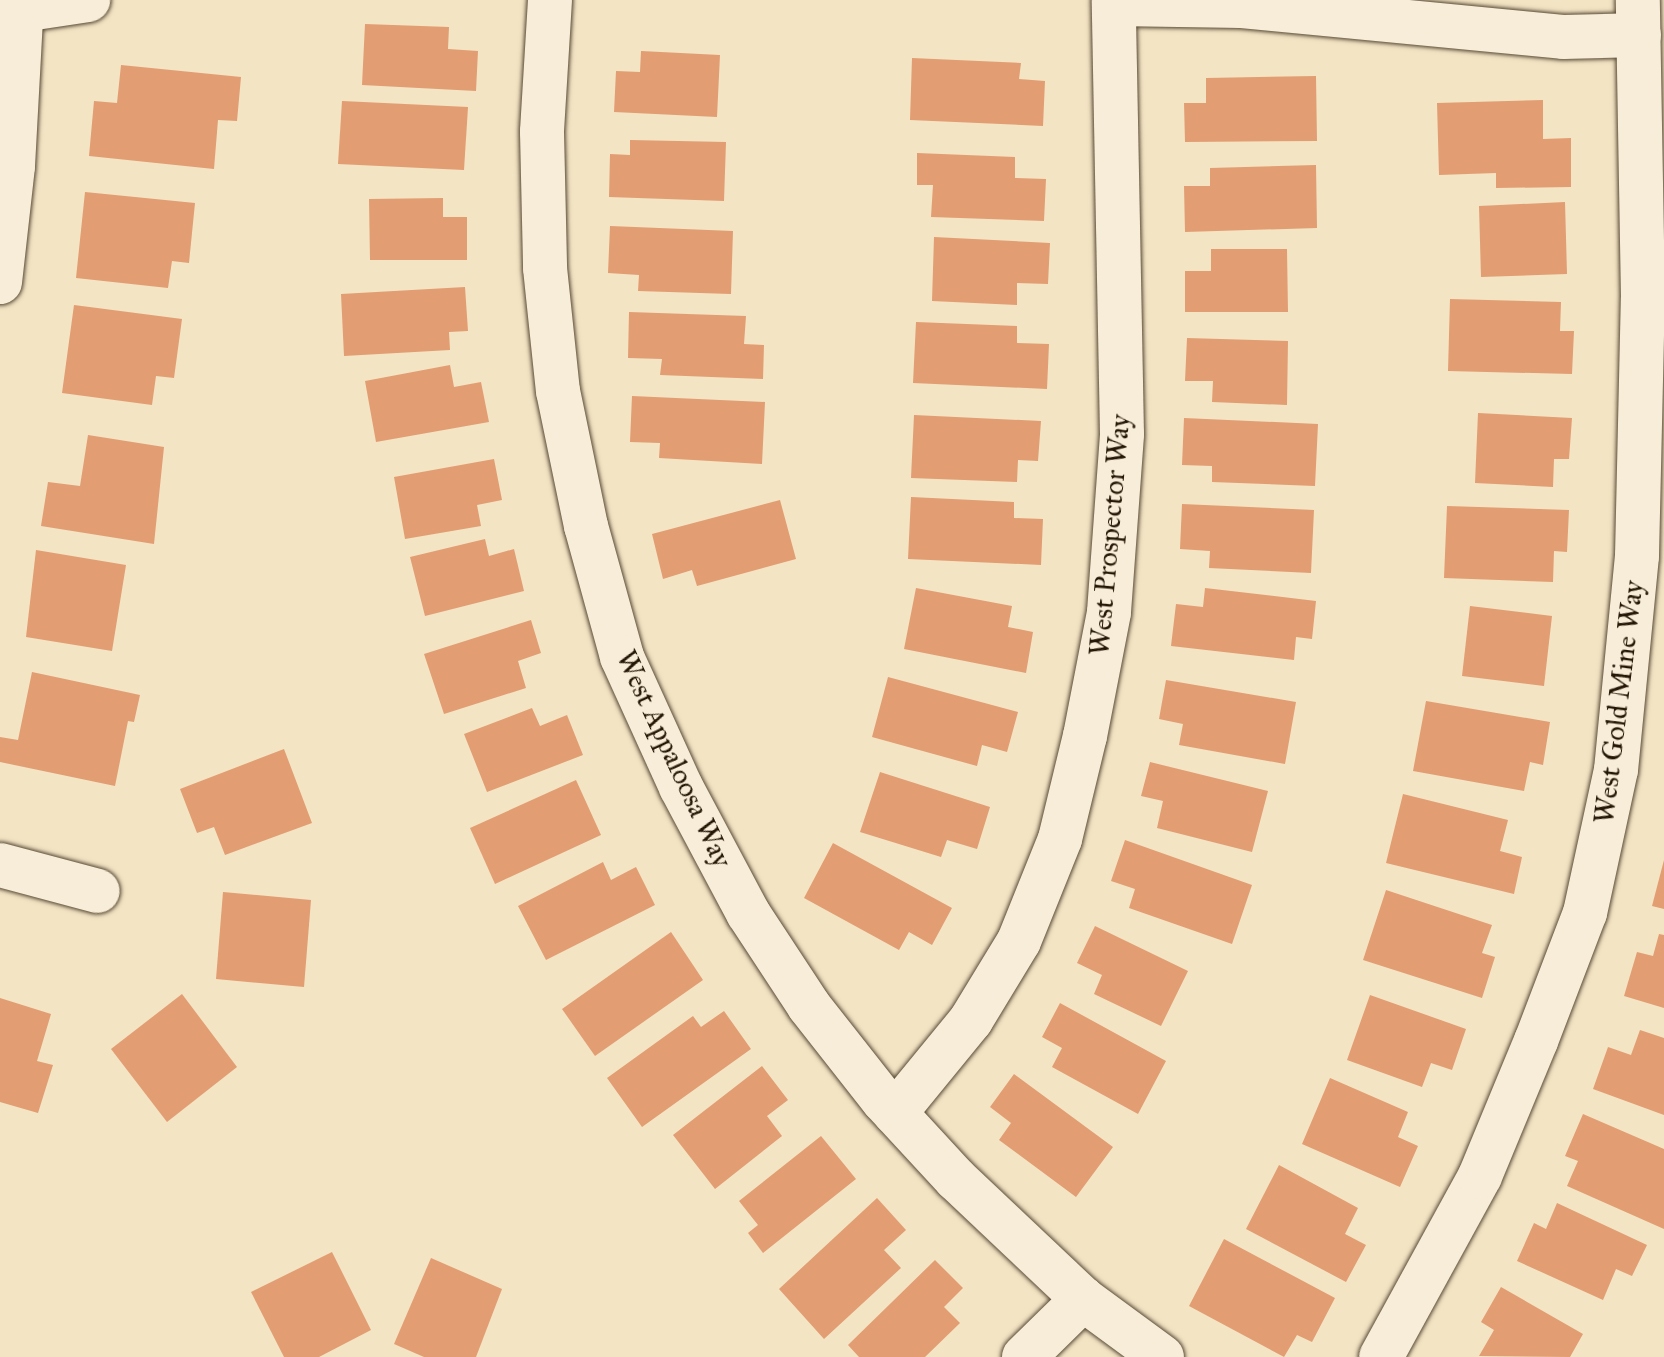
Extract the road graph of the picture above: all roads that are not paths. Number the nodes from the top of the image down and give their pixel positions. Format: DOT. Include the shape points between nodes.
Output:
graph roads {
  1 [pos="88,0"];
  2 [pos="550,0"];
  3 [pos="1115,2"];
  4 [pos="22,5"];
  5 [pos="1639,17"];
  6 [pos="0,282"];
  7 [pos="0,865"];
  8 [pos="98,891"];
  9 [pos="895,1113"];
  10 [pos="1083,1299"];
  11 [pos="1024,1357"];
  12 [pos="1162,1357"];
  13 [pos="1381,1357"];
  1 -- 4 [label="street"];
  2 -- 9 [label="street, West Appaloosa Way" via="543,147 545,268 557,376 586,526 622,657 681,787 748,913 809,1006"];
  3 -- 5 [label="street" via="1242,6 1563,37"];
  3 -- 9 [label="street, West Prospector Way" via="1122,434 1109,612 1085,736 1060,839 1019,941 971,1020"];
  4 -- 6 [label="street"];
  5 -- 13 [label="street, West Gold Mine Way" via="1643,298 1637,556 1616,770 1585,913 1536,1041 1480,1176"];
  7 -- 8 [label="street"];
  9 -- 10 [label="street, West Appaloosa Way"];
  10 -- 11 [label="street"];
  10 -- 12 [label="street, West Appaloosa Way"];
}
